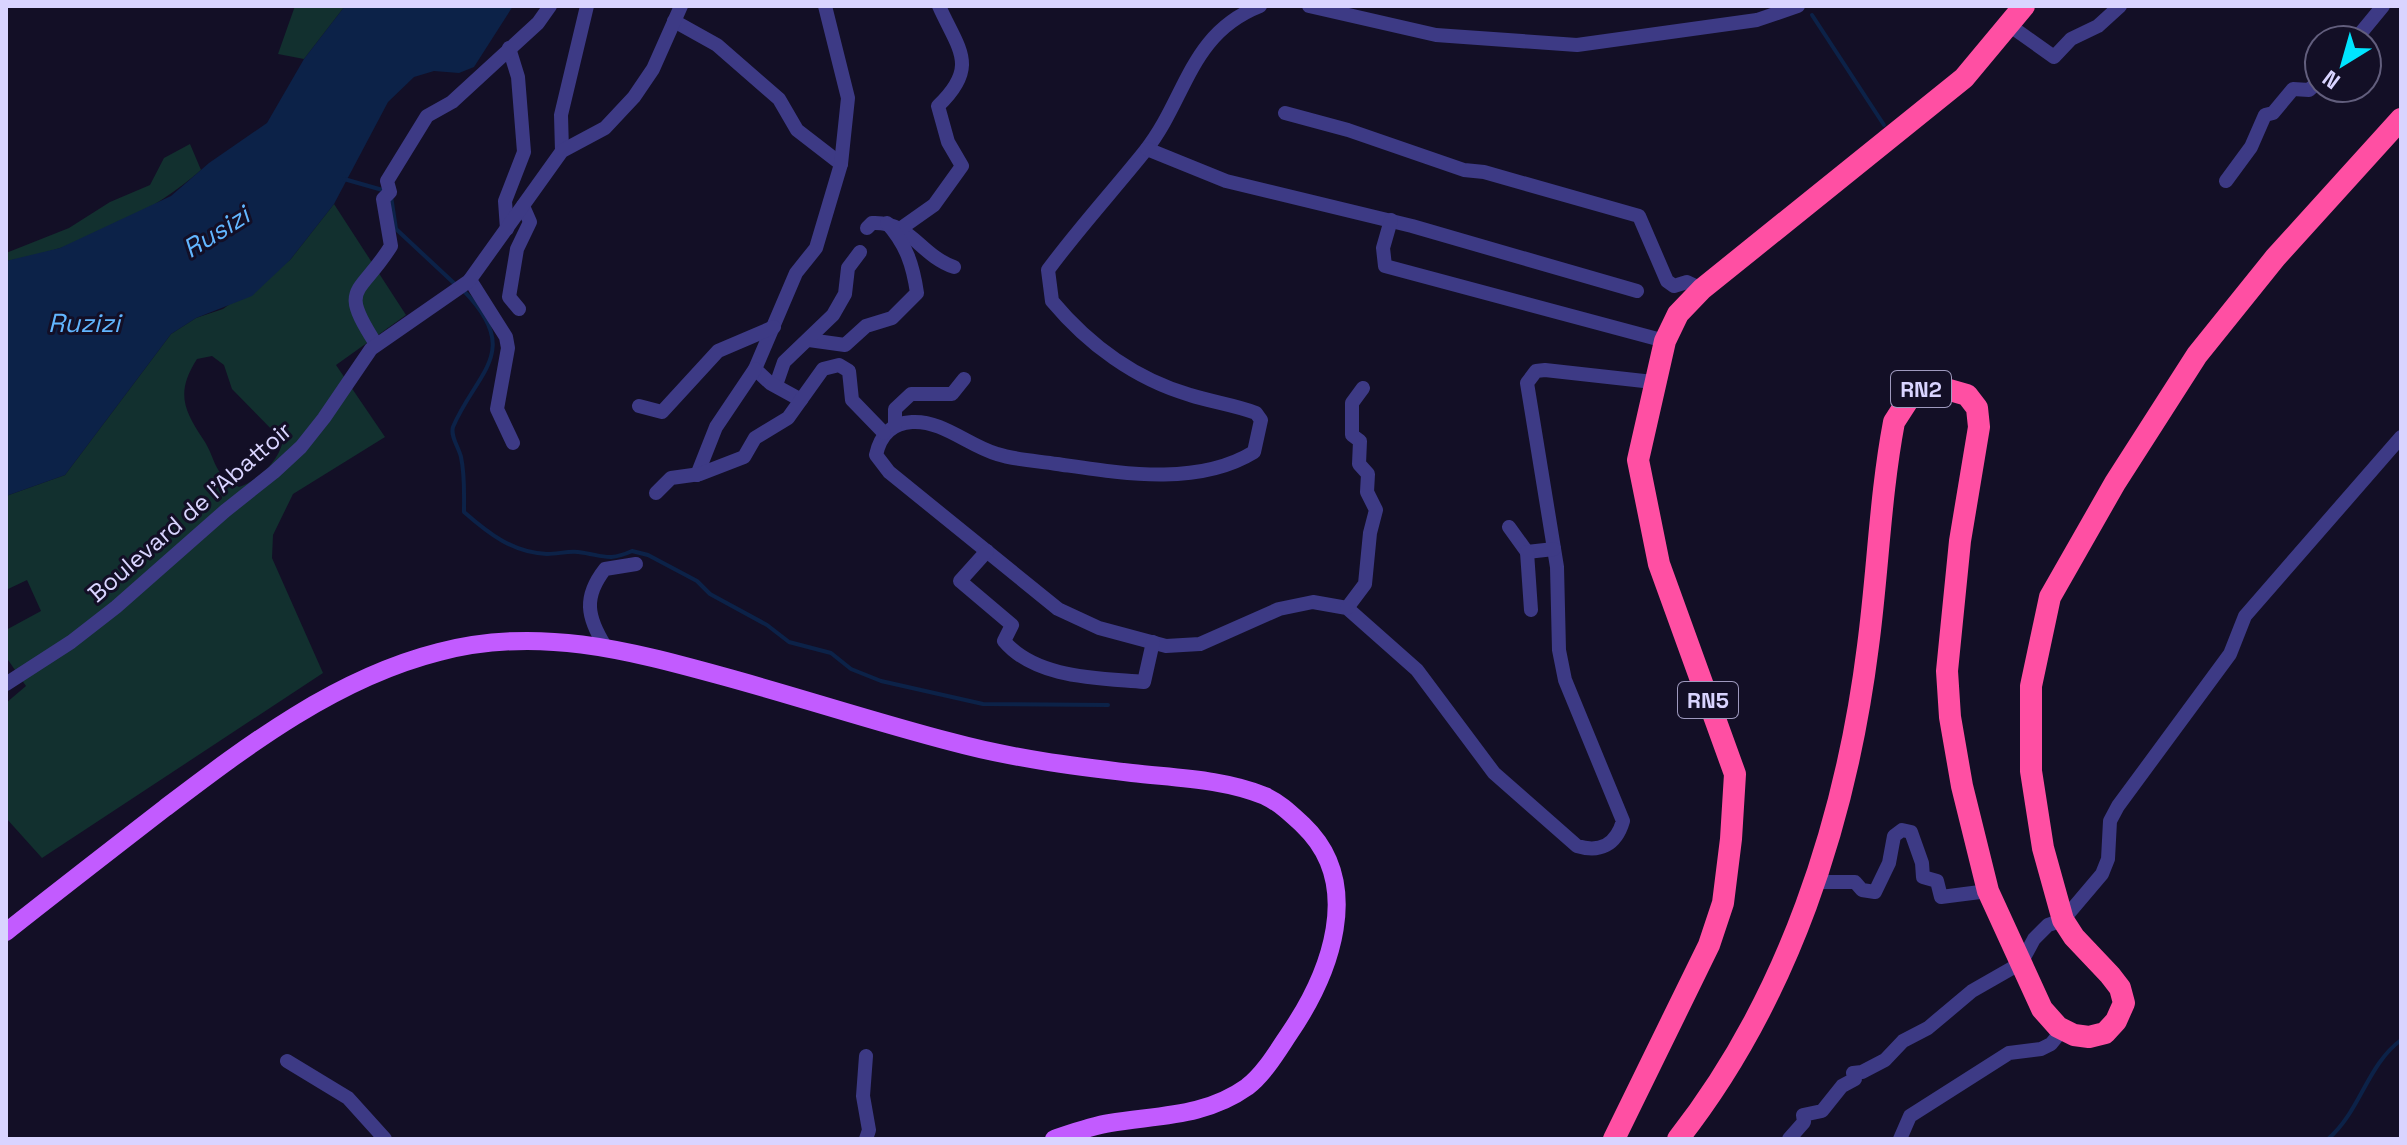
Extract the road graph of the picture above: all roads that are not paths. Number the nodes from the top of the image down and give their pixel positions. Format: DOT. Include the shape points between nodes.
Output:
graph roads {
  1 [pos="550,6"];
  2 [pos="587,6"];
  3 [pos="681,6"];
  4 [pos="825,6"];
  5 [pos="939,6"];
  6 [pos="1260,6"];
  7 [pos="1309,6"];
  8 [pos="1798,6"];
  9 [pos="2024,6"];
  10 [pos="2120,6"];
  11 [pos="2383,6"];
  12 [pos="674,21"];
  13 [pos="2368,24"];
  14 [pos="2009,25"];
  15 [pos="509,48"];
  16 [pos="2303,90"];
  17 [pos="1285,113"];
  18 [pos="2401,119"];
  19 [pos="1147,149"];
  20 [pos="562,151"];
  21 [pos="841,164"];
  22 [pos="2226,181"];
  23 [pos="523,206"];
  24 [pos="1391,220"];
  25 [pos="894,226"];
  26 [pos="867,228"];
  27 [pos="507,229"];
  28 [pos="860,252"];
  29 [pos="954,267"];
  30 [pos="463,286"];
  31 [pos="1702,289"];
  32 [pos="1637,291"];
  33 [pos="519,309"];
  34 [pos="774,327"];
  35 [pos="809,340"];
  36 [pos="1665,341"];
  37 [pos="376,344"];
  38 [pos="755,369"];
  39 [pos="964,379"];
  40 [pos="1653,382"];
  41 [pos="776,385"];
  42 [pos="1363,388"];
  43 [pos="801,400"];
  44 [pos="639,406"];
  45 [pos="890,430"];
  46 [pos="2401,437"];
  47 [pos="513,443"];
  48 [pos="697,475"];
  49 [pos="656,493"];
  50 [pos="1509,527"];
  51 [pos="1554,549"];
  52 [pos="987,551"];
  53 [pos="1527,552"];
  54 [pos="636,564"];
  55 [pos="1347,608"];
  56 [pos="1531,610"];
  57 [pos="1153,642"];
  58 [pos="605,646"];
  59 [pos="6,684"];
  60 [pos="1815,878"];
  61 [pos="1988,891"];
  62 [pos="2063,920"];
  63 [pos="6,932"];
  64 [pos="2021,963"];
  65 [pos="2063,1029"];
  66 [pos="866,1056"];
  67 [pos="287,1061"];
  68 [pos="385,1139"];
  69 [pos="866,1139"];
  70 [pos="1054,1139"];
  71 [pos="1614,1139"];
  72 [pos="1678,1139"];
  73 [pos="1789,1139"];
  74 [pos="1900,1139"];
  1 -- 15 [label="street"];
  2 -- 20 [label="street" via="561,115"];
  3 -- 12 [label="street"];
  4 -- 21 [label="street" via="848,98"];
  5 -- 25 [label="street" via="962,51 963,72 938,106 948,142 962,166 934,205"];
  6 -- 19 [label="street" via="1212,35"];
  7 -- 8 [label="street" via="1436,35 1577,45 1757,20"];
  9 -- 14 [label="highway, RN5"];
  10 -- 14 [label="street" via="2054,57"];
  11 -- 13 [label="street"];
  12 -- 20 [label="street" via="653,69 626,107 605,128"];
  12 -- 21 [label="street" via="727,53 779,99 797,130"];
  14 -- 31 [label="highway, RN5" via="1964,78"];
  15 -- 27 [label="street" via="518,77 524,152 505,201"];
  15 -- 37 [label="street" via="452,102 427,116 387,181 390,192 383,199 391,246 355,295 355,311"];
  16 -- 22 [label="street" via="2293,89 2265,115 2251,147"];
  17 -- 31 [label="street" via="1464,170 1639,216 1667,281"];
  18 -- 62 [label="highway" via="2275,258 2197,355 2050,597 2031,686 2031,771 2043,848"];
  19 -- 24 [label="street" via="1226,181"];
  19 -- 45 [label="street" via="1048,270 1052,301 1114,359 1144,377 1256,413 1261,420 1254,452 1206,470 1147,475 996,454 931,424 911,421"];
  20 -- 23 [label="street"];
  21 -- 34 [label="street" via="816,248 796,273"];
  23 -- 27 [label="street"];
  23 -- 33 [label="street" via="530,222 517,249 509,297"];
  24 -- 32 [label="street"];
  24 -- 36 [label="street" via="1383,248 1385,266"];
  25 -- 26 [label="street" via="872,223"];
  25 -- 29 [label="street" via="933,260"];
  25 -- 35 [label="street" via="915,270 917,293 892,318 866,326 845,345"];
  27 -- 30 [label="street"];
  28 -- 35 [label="street" via="848,268 845,294 833,315"];
  30 -- 37 [label="street, Boulevard de l'Abattoir"];
  30 -- 47 [label="street" via="506,337 497,409"];
  31 -- 36 [label="highway, RN5" via="1678,314"];
  34 -- 38 [label="street"];
  34 -- 44 [label="street" via="718,351 662,412"];
  35 -- 41 [label="street" via="784,362"];
  36 -- 40 [label="highway, RN5"];
  37 -- 59 [label="street, Boulevard de l'Abattoir" via="292,456 116,607"];
  38 -- 41 [label="street"];
  38 -- 48 [label="street" via="716,427"];
  39 -- 45 [label="street" via="952,394 911,394 895,409"];
  40 -- 51 [label="street" via="1545,370 1529,376"];
  40 -- 71 [label="highway, RN5" via="1638,460 1659,564 1735,774 1723,903 1709,945"];
  41 -- 43 [label="street"];
  42 -- 55 [label="street" via="1352,403 1352,435 1360,441 1359,464 1368,474 1367,492 1376,510 1365,584"];
  43 -- 45 [label="street" via="823,369 839,365 852,379 852,400"];
  43 -- 48 [label="street" via="788,418 755,438 744,457"];
  45 -- 52 [label="street" via="876,455 889,472"];
  46 -- 62 [label="street" via="2245,616 2230,654 2118,806 2110,821 2102,874"];
  48 -- 49 [label="street" via="671,478"];
  50 -- 53 [label="street"];
  51 -- 53 [label="street"];
  51 -- 55 [label="street" via="1565,680 1623,821 1619,836 1593,851 1577,846 1494,773 1417,670"];
  52 -- 57 [label="street" via="1079,621"];
  52 -- 57 [label="street" via="960,581 1012,625 1004,641 1018,653 1058,672 1144,682"];
  53 -- 56 [label="street"];
  54 -- 58 [label="street" via="605,569 591,591 589,615"];
  55 -- 57 [label="street" via="1313,602 1279,609 1200,644"];
  58 -- 63 [label="main road" via="512,638 440,651 386,668 328,696 221,766"];
  58 -- 70 [label="main road" via="996,753 1246,791 1284,807 1311,832 1328,857 1338,892 1336,924 1319,981 1259,1075 1205,1108 1107,1124"];
  60 -- 61 [label="street" via="1855,882 1862,890 1875,892 1894,836 1902,830 1911,832 1923,877 1937,881 1941,897"];
  60 -- 61 [label="highway, RN2" via="1853,743 1894,422 1914,391 1932,385 1967,395 1978,417 1947,671 1962,786"];
  60 -- 72 [label="highway, RN2" via="1750,1032 1720,1084"];
  61 -- 64 [label="highway, RN2"];
  62 -- 64 [label="street" via="2048,925 2034,939"];
  62 -- 65 [label="highway" via="2120,988 2124,1003 2105,1033 2089,1037"];
  64 -- 65 [label="highway, RN2" via="2042,1009"];
  64 -- 73 [label="street" via="1972,991 1885,1060 1853,1073 1855,1079 1842,1086 1822,1111 1803,1115 1804,1122"];
  65 -- 74 [label="street" via="2051,1044 2009,1053 1910,1116"];
  66 -- 69 [label="street"];
  67 -- 68 [label="street" via="348,1098"];
}
